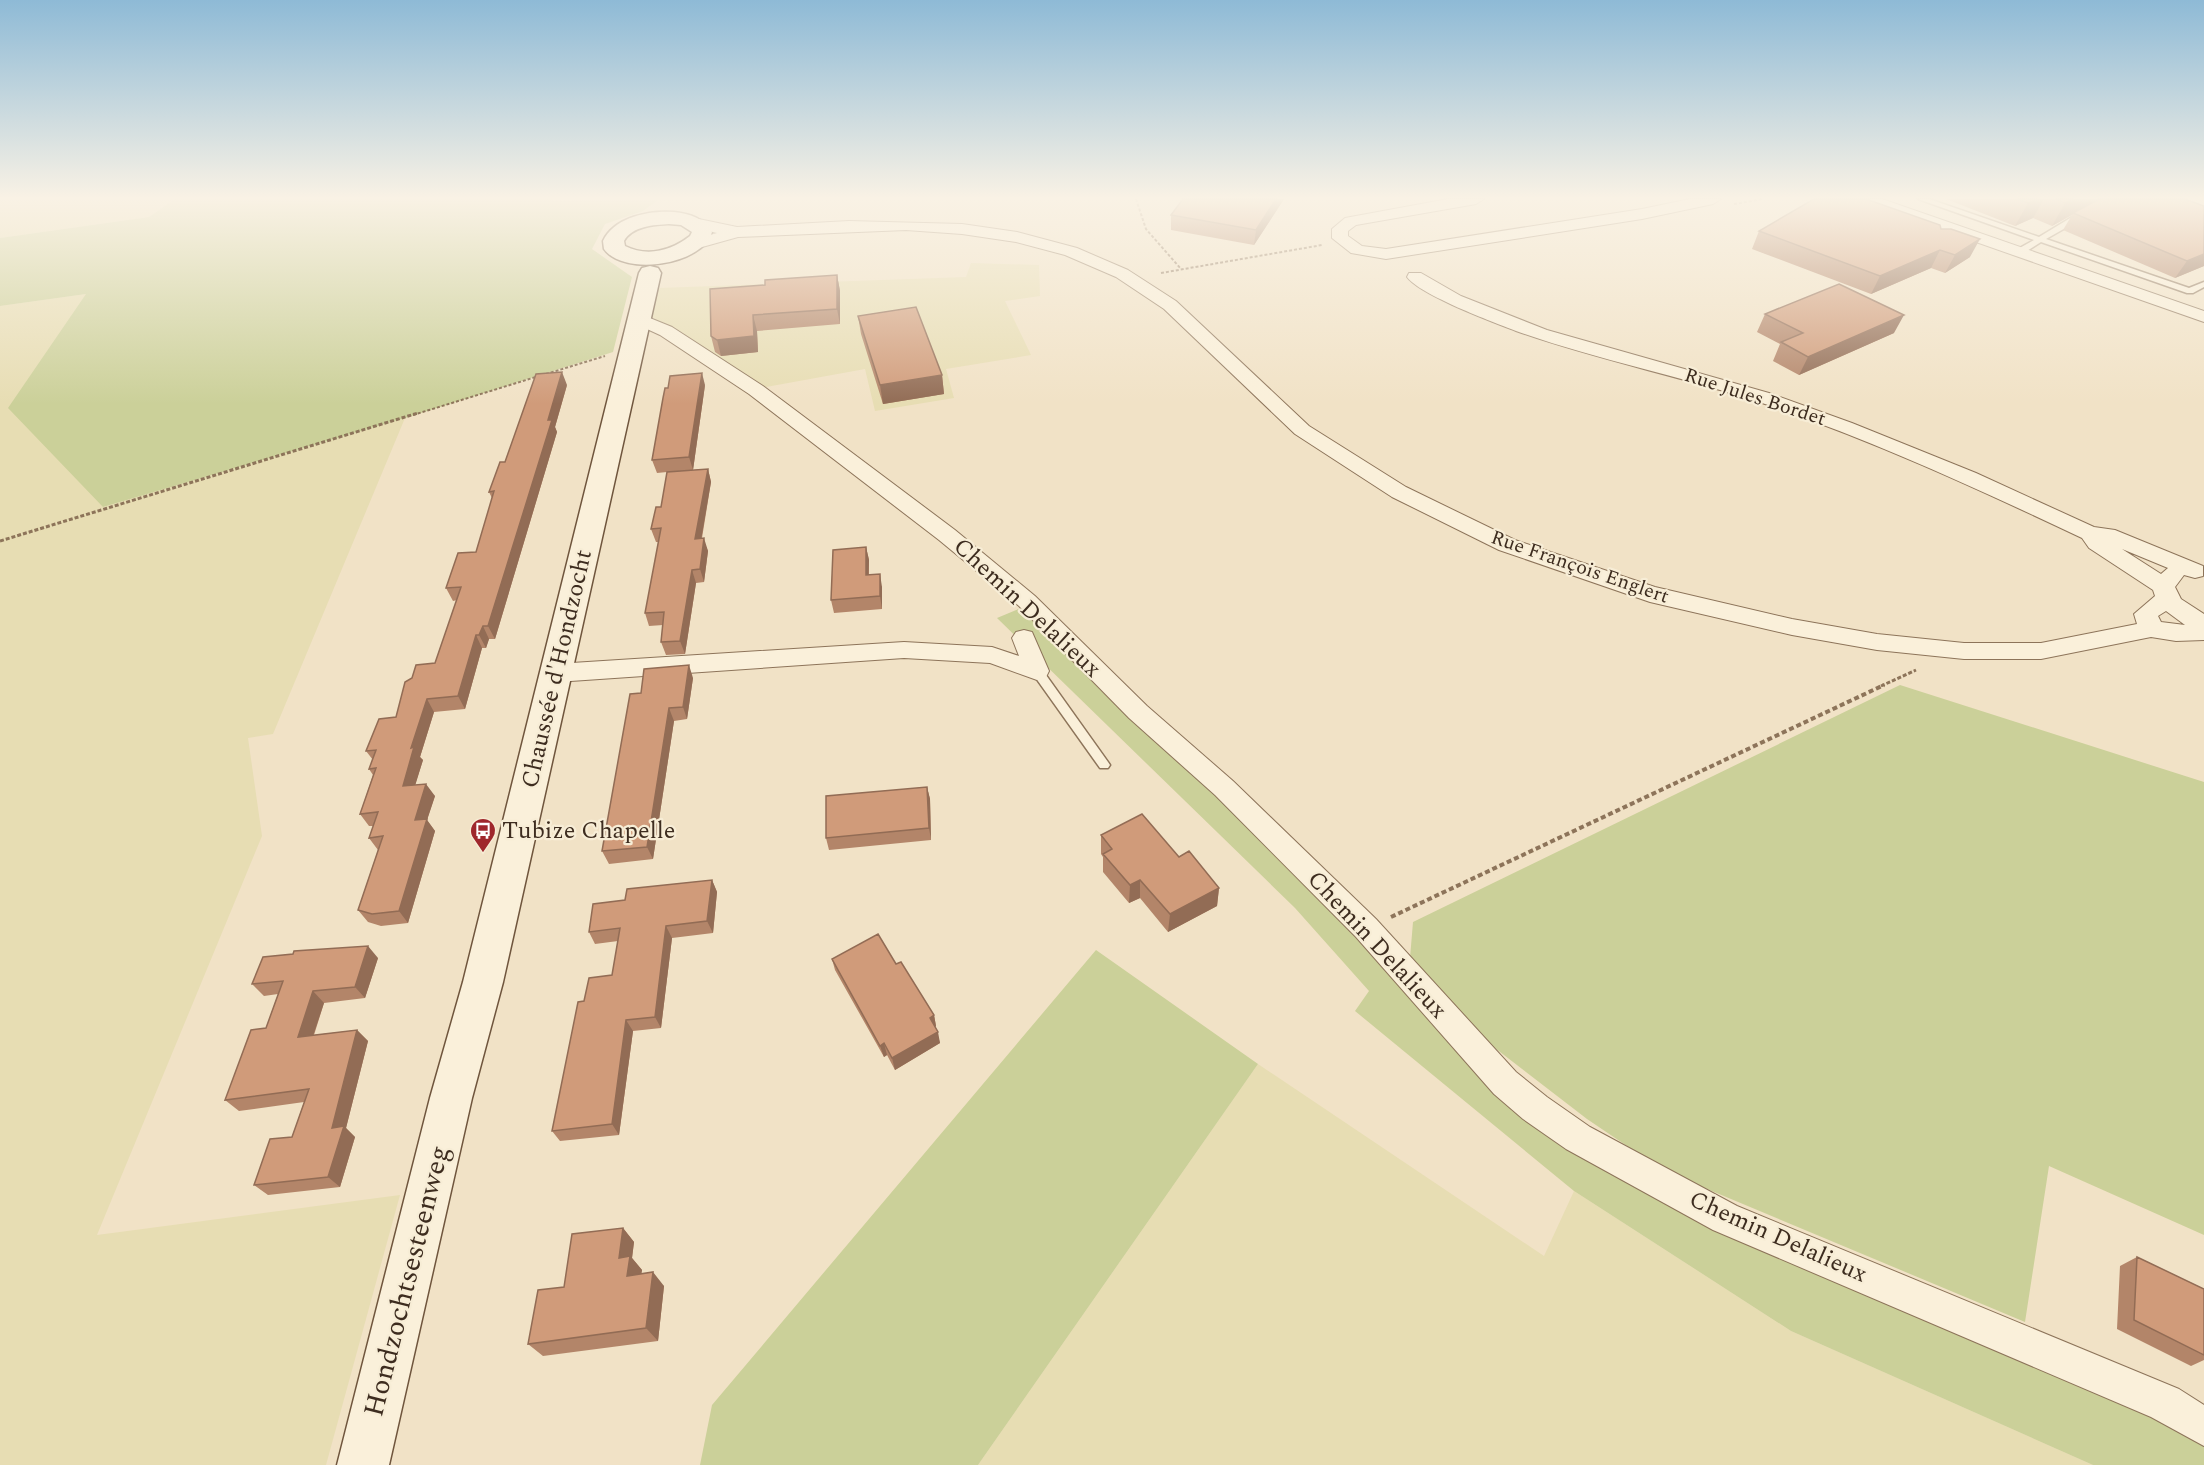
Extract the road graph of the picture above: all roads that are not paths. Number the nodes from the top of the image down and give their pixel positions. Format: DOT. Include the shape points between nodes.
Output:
graph roads {
  1 [pos="643,267"];
  2 [pos="661,267"];
  3 [pos="1106,267"];
  4 [pos="1396,267"];
  5 [pos="1414,267"];
  6 [pos="2063,267"];
  7 [pos="2120,267"];
  8 [pos="650,273"];
  9 [pos="1415,277"];
  10 [pos="2204,284"];
  11 [pos="2204,316"];
  12 [pos="636,334"];
  13 [pos="2090,532"];
  14 [pos="2200,572"];
  15 [pos="2165,592"];
  16 [pos="2204,624"];
  17 [pos="2151,629"];
  18 [pos="2204,632"];
  19 [pos="1024,638"];
  20 [pos="1037,671"];
  21 [pos="556,673"];
  22 [pos="1104,765"];
  23 [pos="451,1098"];
  24 [pos="2204,1427"];
  25 [pos="363,1465"];
  1 -- 8 [label="main road"];
  2 -- 8 [label="main road"];
  3 -- 17 [label="street, Rue François Englert" via="1130,278 1170,305 1302,430 1399,492 1507,545 1650,594 1877,642 1946,650 2040,651"];
  4 -- 9 [label="street, Rue Jules Bordet"];
  5 -- 9 [label="street"];
  6 -- 11 [label="street"];
  7 -- 10 [label="lane" via="2190,291"];
  8 -- 12 [label="main road, Chaussée d'Hondzocht"];
  9 -- 13 [label="street, Rue Jules Bordet" via="1466,306 1520,327 1715,382 1838,424"];
  12 -- 21 [label="main road, Chaussée d'Hondzocht"];
  12 -- 24 [label="street, Chemin Delalieux" via="666,331 756,390 1019,594 1366,928 1505,1083 1578,1138 1725,1218 2164,1403"];
  13 -- 14 [label="street"];
  13 -- 15 [label="street" via="2097,543"];
  14 -- 15 [label="street" via="2172,574"];
  15 -- 16 [label="street" via="2189,618"];
  15 -- 17 [label="street" via="2146,614"];
  17 -- 18 [label="street, Rue François Englert"];
  19 -- 20 [label="street"];
  20 -- 21 [label="street" via="992,655 904,650"];
  20 -- 22 [label="lane"];
  21 -- 23 [label="main road, Chaussée d'Hondzocht" via="483,982"];
  23 -- 25 [label="main road, Hondzochtsesteenweg"];
}
